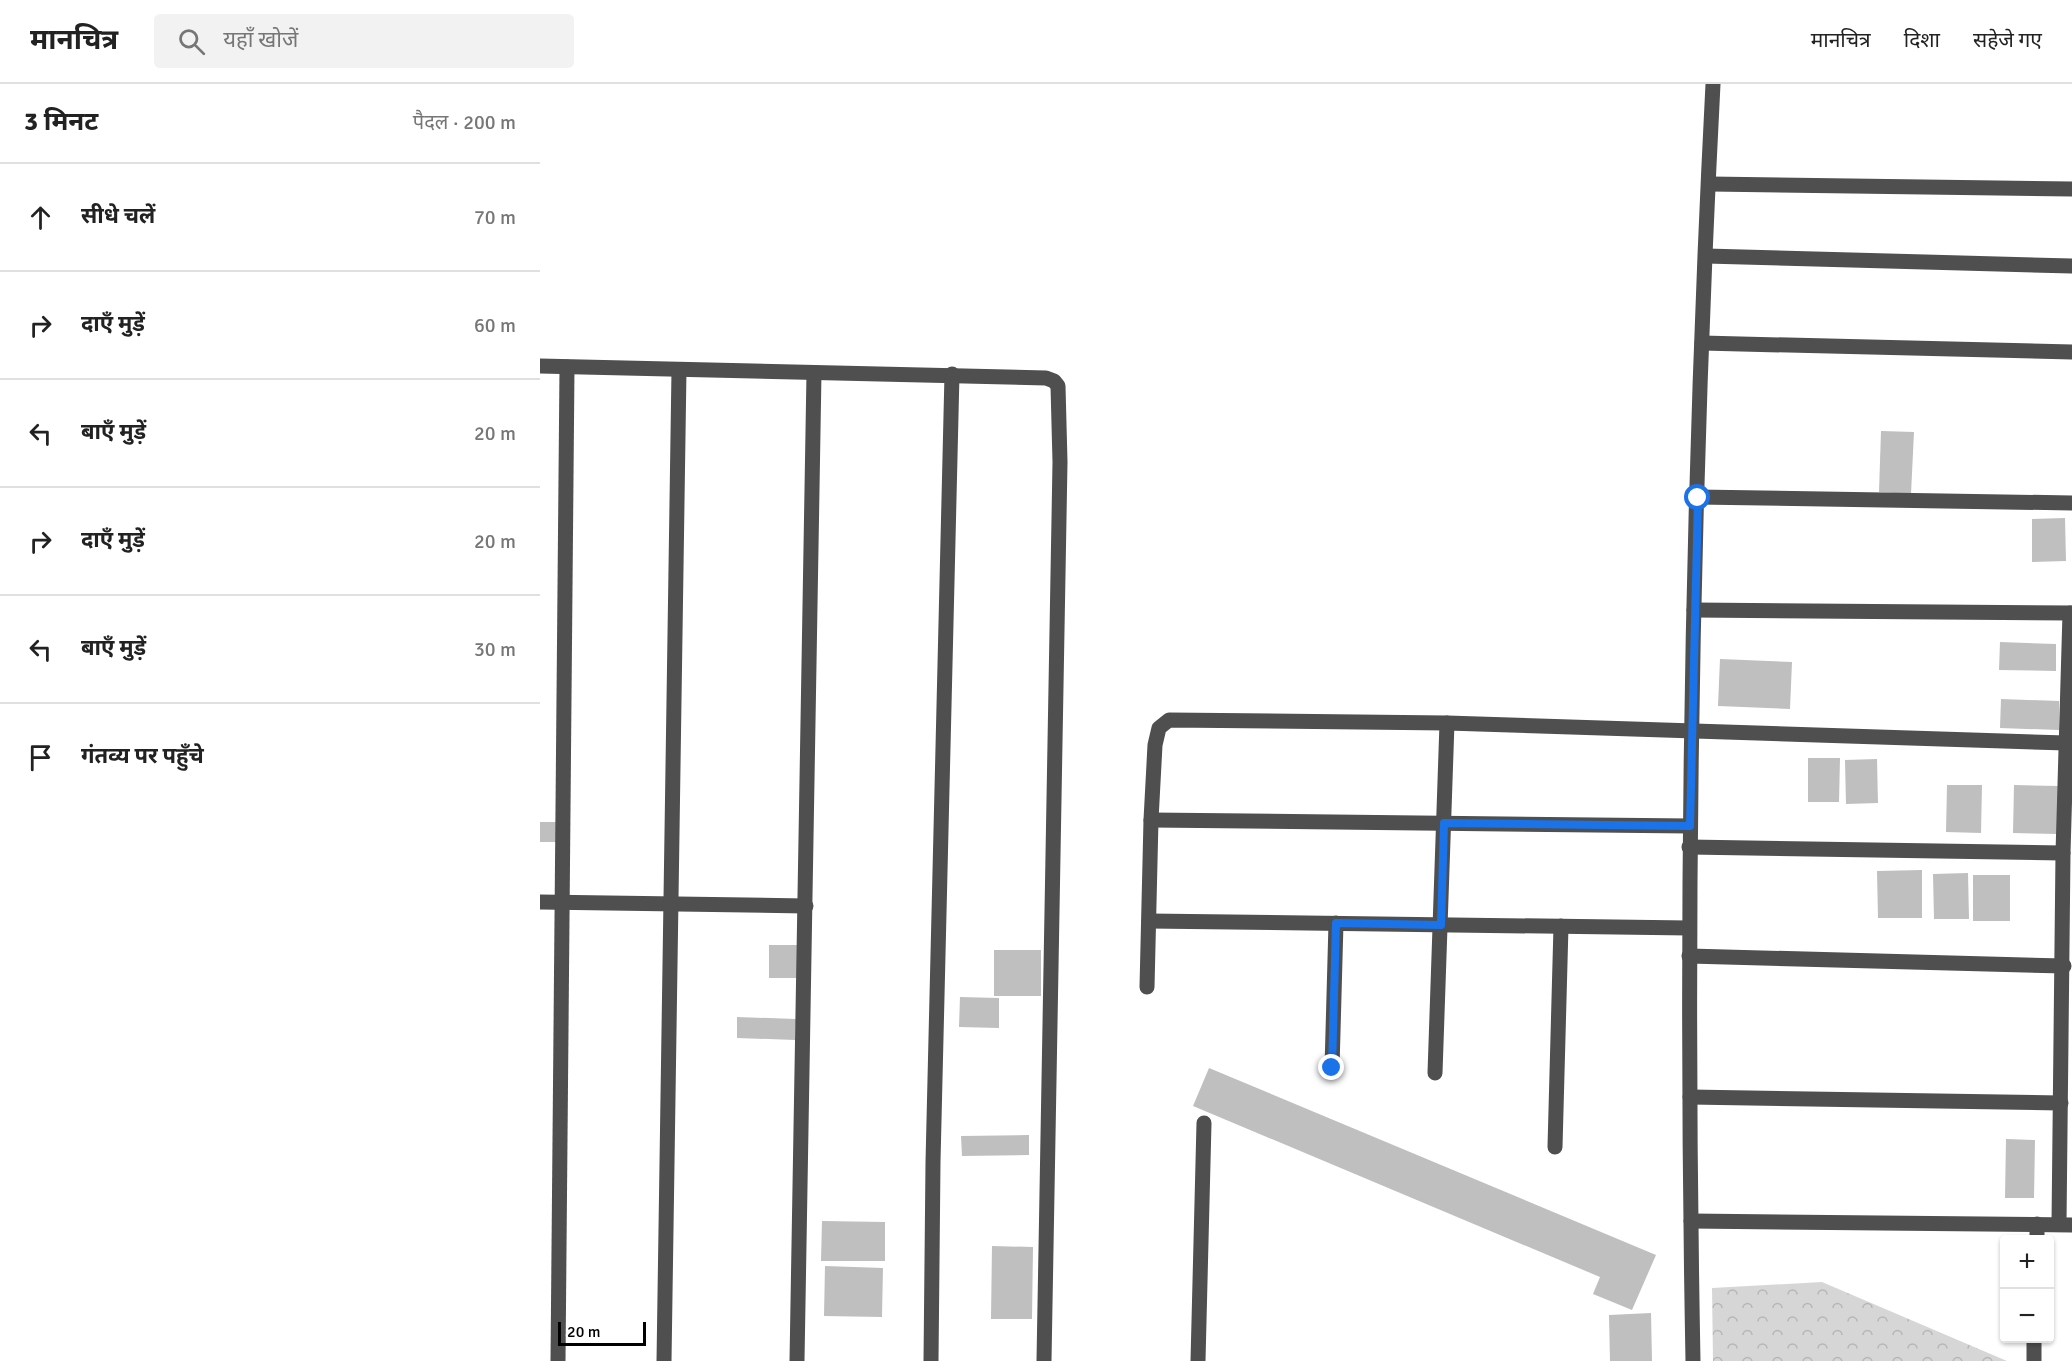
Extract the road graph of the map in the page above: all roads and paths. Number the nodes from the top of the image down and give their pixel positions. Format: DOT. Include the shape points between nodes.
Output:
graph roads {
  1 [pos="1713,84"];
  2 [pos="1710,184"];
  3 [pos="2072,189"];
  4 [pos="1706,256"];
  5 [pos="2072,266"];
  6 [pos="1702,343"];
  7 [pos="2072,352"];
  8 [pos="540,366"];
  9 [pos="567,367"];
  10 [pos="679,370"];
  11 [pos="814,372"];
  12 [pos="952,374"];
  13 [pos="1698,498"];
  14 [pos="2072,503"];
  15 [pos="1694,610"];
  16 [pos="2071,613"];
  17 [pos="1447,723"];
  18 [pos="1693,731"];
  19 [pos="2066,742"];
  20 [pos="1151,820"];
  21 [pos="1444,823"];
  22 [pos="1690,826"];
  23 [pos="1689,847"];
  24 [pos="2063,853"];
  25 [pos="540,902"];
  26 [pos="562,902"];
  27 [pos="670,904"];
  28 [pos="806,906"];
  29 [pos="1149,921"];
  30 [pos="1336,923"];
  31 [pos="1441,925"];
  32 [pos="1561,926"];
  33 [pos="1689,928"];
  34 [pos="1689,956"];
  35 [pos="2064,966"];
  36 [pos="1147,987"];
  37 [pos="1332,1068"];
  38 [pos="1435,1073"];
  39 [pos="1690,1097"];
  40 [pos="2061,1103"];
  41 [pos="1204,1123"];
  42 [pos="1555,1148"];
  43 [pos="1691,1221"];
  44 [pos="2066,1225"];
  45 [pos="2037,1232"];
  46 [pos="2034,1343"];
  47 [pos="558,1361"];
  48 [pos="664,1361"];
  49 [pos="797,1361"];
  50 [pos="931,1361"];
  51 [pos="1044,1361"];
  52 [pos="1198,1361"];
  53 [pos="1694,1361"];
  54 [pos="2034,1361"];
  1 -- 2 [label="street"];
  2 -- 3 [label="street"];
  2 -- 4 [label="street"];
  4 -- 5 [label="street"];
  4 -- 6 [label="street"];
  6 -- 7 [label="street"];
  6 -- 13 [label="street"];
  8 -- 9 [label="street"];
  9 -- 10 [label="street"];
  9 -- 26 [label="street"];
  10 -- 11 [label="street"];
  10 -- 27 [label="street"];
  11 -- 12 [label="street"];
  11 -- 28 [label="street"];
  12 -- 50 [label="street"];
  12 -- 51 [label="street" via="1046,378 1054,381 1059,394"];
  13 -- 14 [label="street"];
  13 -- 15 [label="street"];
  15 -- 16 [label="street"];
  15 -- 18 [label="street"];
  16 -- 19 [label="street"];
  17 -- 18 [label="street"];
  17 -- 20 [label="street" via="1169,720 1159,728 1155,745"];
  17 -- 21 [label="street"];
  18 -- 19 [label="street"];
  18 -- 22 [label="street"];
  19 -- 24 [label="street"];
  20 -- 21 [label="street"];
  20 -- 29 [label="street"];
  21 -- 22 [label="street"];
  21 -- 31 [label="street"];
  22 -- 23 [label="street"];
  23 -- 24 [label="street"];
  23 -- 33 [label="street"];
  24 -- 35 [label="street"];
  25 -- 26 [label="street"];
  26 -- 27 [label="street"];
  26 -- 47 [label="street"];
  27 -- 28 [label="street"];
  27 -- 48 [label="street"];
  28 -- 49 [label="street"];
  29 -- 30 [label="street"];
  29 -- 36 [label="street"];
  30 -- 31 [label="street"];
  30 -- 37 [label="street"];
  31 -- 32 [label="street"];
  31 -- 38 [label="street"];
  32 -- 33 [label="street"];
  32 -- 42 [label="street"];
  33 -- 34 [label="street"];
  34 -- 35 [label="street"];
  34 -- 39 [label="street"];
  35 -- 40 [label="street"];
  39 -- 40 [label="street"];
  39 -- 43 [label="street"];
  40 -- 44 [label="street"];
  41 -- 52 [label="street"];
  43 -- 45 [label="street"];
  43 -- 53 [label="street"];
  44 -- 45 [label="street"];
  46 -- 54 [label="street"];
}
